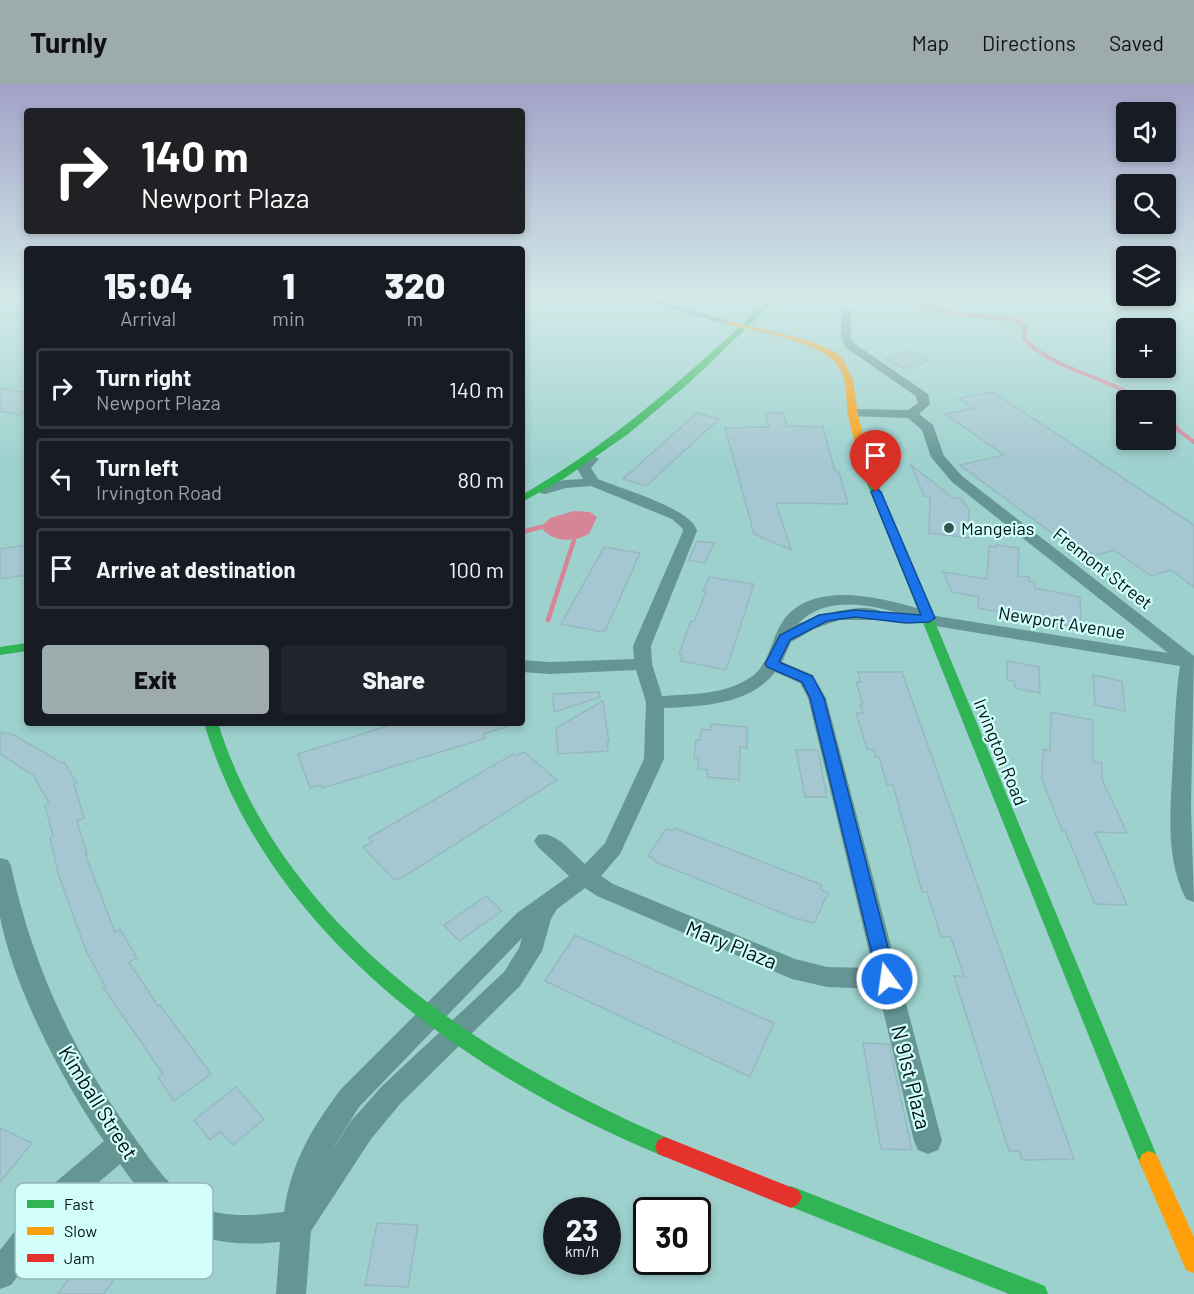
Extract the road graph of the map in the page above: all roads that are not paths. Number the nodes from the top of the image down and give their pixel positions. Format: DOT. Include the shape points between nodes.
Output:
graph roads {
  1 [pos="715,353"];
  2 [pos="827,353"];
  3 [pos="862,353"];
  4 [pos="652,391"];
  5 [pos="853,413"];
  6 [pos="911,414"];
  7 [pos="582,446"];
  8 [pos="592,459"];
  9 [pos="593,482"];
  10 [pos="527,496"];
  11 [pos="929,619"];
  12 [pos="24,647"];
  13 [pos="0,651"];
  14 [pos="1192,663"];
  15 [pos="643,664"];
  16 [pos="772,664"];
  17 [pos="525,666"];
  18 [pos="655,702"];
  19 [pos="212,726"];
  20 [pos="545,841"];
  21 [pos="0,866"];
  22 [pos="585,877"];
  23 [pos="1194,893"];
  24 [pos="550,901"];
  25 [pos="6,923"];
  26 [pos="887,979"];
  27 [pos="432,1016"];
  28 [pos="455,1034"];
  29 [pos="928,1141"];
  30 [pos="122,1144"];
  31 [pos="75,1183"];
  32 [pos="151,1183"];
  33 [pos="213,1223"];
  34 [pos="298,1225"];
  35 [pos="15,1255"];
  36 [pos="1194,1262"];
  37 [pos="0,1274"];
  38 [pos="291,1294"];
  39 [pos="1036,1294"];
  1 -- 8 [label="main road" via="652,413"];
  2 -- 5 [label="main road, Irvington Road" via="838,359 847,374"];
  3 -- 6 [label="street" via="922,394 924,404"];
  4 -- 7 [label="main road"];
  5 -- 6 [label="street"];
  5 -- 11 [label="main road, Irvington Road" via="868,472"];
  6 -- 14 [label="street, Fremont Street" via="928,428 938,457 957,479"];
  8 -- 9 [label="street" via="584,468"];
  8 -- 10 [label="main road"];
  9 -- 10 [label="street" via="565,484"];
  9 -- 15 [label="street" via="677,516 689,526 642,646"];
  11 -- 14 [label="street, Newport Avenue"];
  11 -- 16 [label="street, Newport Avenue" via="837,615 785,638"];
  11 -- 36 [label="main road, Irvington Road" via="1152,1169"];
  12 -- 13 [label="main road"];
  14 -- 23 [label="street" via="1184,696 1182,824 1187,879"];
  15 -- 17 [label="street"];
  15 -- 18 [label="street"];
  16 -- 18 [label="street" via="759,679 736,693 702,700"];
  16 -- 26 [label="street, N 91st Plaza" via="807,679 817,698"];
  18 -- 22 [label="street" via="655,746 648,775 613,848"];
  19 -- 27 [label="main road" via="240,801 301,894 366,963"];
  20 -- 22 [label="street, Mary Plaza"];
  21 -- 25 [label="street, Kimball Street"];
  22 -- 24 [label="street"];
  22 -- 26 [label="street, Mary Plaza" via="629,902 792,969 827,977"];
  24 -- 27 [label="street" via="525,920"];
  24 -- 28 [label="street" via="540,917 530,951 512,979"];
  25 -- 30 [label="street, Kimball Street" via="54,1028"];
  26 -- 29 [label="street, N 91st Plaza"];
  27 -- 28 [label="main road"];
  27 -- 34 [label="street" via="350,1098 328,1127 302,1185"];
  28 -- 34 [label="street" via="391,1095 361,1130"];
  28 -- 39 [label="main road" via="530,1083 658,1145"];
  30 -- 31 [label="street"];
  30 -- 32 [label="street, Kimball Street"];
  33 -- 34 [label="street, Kimball Street" via="249,1230"];
  34 -- 38 [label="street"];
  35 -- 37 [label="street"];
}
